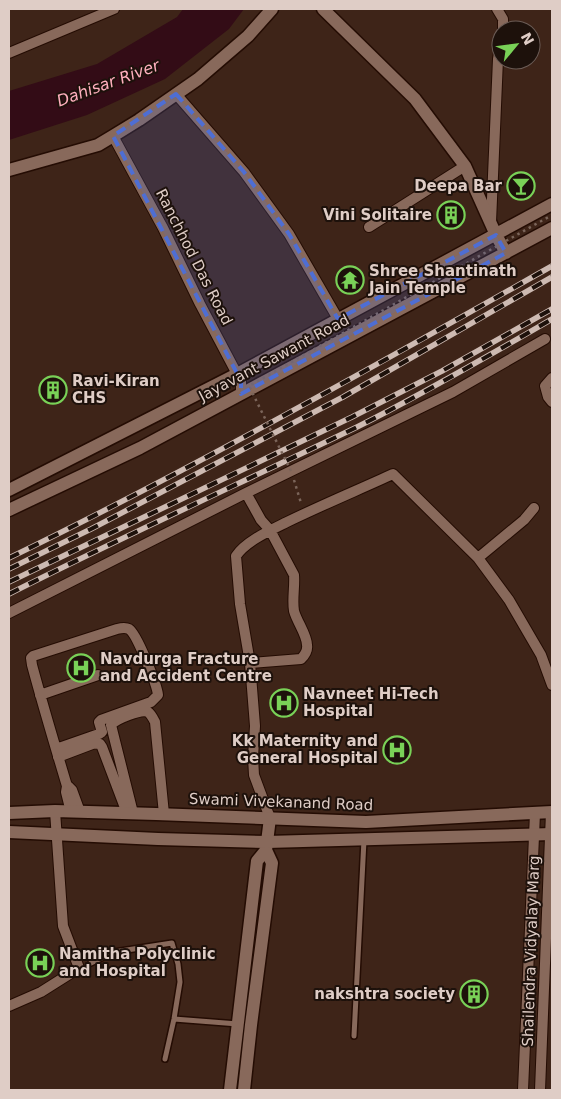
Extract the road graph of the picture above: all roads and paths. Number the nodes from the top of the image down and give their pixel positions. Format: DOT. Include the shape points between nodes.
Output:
graph roads {
  1 [pos="114,9"];
  2 [pos="272,9"];
  3 [pos="323,9"];
  4 [pos="497,9"];
  5 [pos="503,20"];
  6 [pos="9,53"];
  7 [pos="498,70"];
  8 [pos="176,94"];
  9 [pos="112,136"];
  10 [pos="465,166"];
  11 [pos="9,170"];
  12 [pos="552,204"];
  13 [pos="552,216"];
  14 [pos="369,227"];
  15 [pos="552,228"];
  16 [pos="493,229"];
  17 [pos="506,253"];
  18 [pos="338,319"];
  19 [pos="545,338"];
  20 [pos="237,374"];
  21 [pos="552,378"];
  22 [pos="241,394"];
  23 [pos="552,402"];
  24 [pos="291,471"];
  25 [pos="9,490"];
  26 [pos="246,493"];
  27 [pos="301,504"];
  28 [pos="534,508"];
  29 [pos="9,510"];
  30 [pos="270,530"];
  31 [pos="478,558"];
  32 [pos="9,613"];
  33 [pos="250,663"];
  34 [pos="98,675"];
  35 [pos="552,685"];
  36 [pos="40,695"];
  37 [pos="57,753"];
  38 [pos="55,812"];
  39 [pos="75,812"];
  40 [pos="552,812"];
  41 [pos="9,813"];
  42 [pos="130,813"];
  43 [pos="535,813"];
  44 [pos="164,814"];
  45 [pos="270,818"];
  46 [pos="366,822"];
  47 [pos="9,832"];
  48 [pos="551,834"];
  49 [pos="56,835"];
  50 [pos="535,835"];
  51 [pos="364,839"];
  52 [pos="267,846"];
  53 [pos="90,963"];
  54 [pos="9,1006"];
  55 [pos="174,1019"];
  56 [pos="238,1024"];
  57 [pos="354,1036"];
  58 [pos="165,1059"];
  59 [pos="230,1090"];
  60 [pos="244,1090"];
  61 [pos="523,1090"];
  62 [pos="540,1090"];
  1 -- 6 [label="street"];
  2 -- 8 [label="street" via="248,36"];
  3 -- 10 [label="street" via="415,99"];
  4 -- 5 [label="street"];
  7 -- 16 [label="street"];
  8 -- 9 [label="street"];
  8 -- 18 [label="street" via="244,172 288,234"];
  9 -- 11 [label="street" via="98,144"];
  9 -- 20 [label="street, Ranchhod Das Road"];
  10 -- 14 [label="street"];
  10 -- 16 [label="street"];
  12 -- 16 [label="street, Jayavant Sawant Road"];
  13 -- 24 [label="path, bridge" via="249,386"];
  15 -- 17 [label="street, Jayavant Sawant Road"];
  16 -- 17 [label="street"];
  16 -- 18 [label="street, Jayavant Sawant Road"];
  17 -- 22 [label="street, Jayavant Sawant Road"];
  18 -- 20 [label="street, Jayavant Sawant Road"];
  19 -- 24 [label="street" via="453,392"];
  20 -- 22 [label="street, Ranchhod Das Road" via="241,381"];
  20 -- 25 [label="street, Jayavant Sawant Road"];
  21 -- 23 [label="street" via="545,386"];
  22 -- 29 [label="street, Jayavant Sawant Road" via="140,448"];
  24 -- 26 [label="street"];
  24 -- 27 [label="path"];
  26 -- 30 [label="street"];
  26 -- 32 [label="street"];
  28 -- 31 [label="street"];
  30 -- 31 [label="street" via="393,474"];
  30 -- 33 [label="street" via="236,556"];
  30 -- 33 [label="street" via="294,575 294,611 307,650 301,659"];
  31 -- 35 [label="street" via="509,600 541,655"];
  33 -- 45 [label="street" via="255,726 254,774"];
  34 -- 36 [label="street"];
  36 -- 37 [label="street"];
  36 -- 37 [label="street" via="31,661 33,656 123,628 135,636 157,691 158,695 151,702 101,720 100,734"];
  37 -- 39 [label="street" via="66,792"];
  37 -- 42 [label="street" via="100,744"];
  38 -- 39 [label="street, Swami Vivekanand Road"];
  38 -- 41 [label="street, Swami Vivekanand Road"];
  38 -- 49 [label="street"];
  39 -- 42 [label="street, Swami Vivekanand Road"];
  40 -- 43 [label="street, Swami Vivekanand Road"];
  40 -- 48 [label="street, Shailendra Vidyalay Marg"];
  42 -- 44 [label="street, Swami Vivekanand Road"];
  42 -- 44 [label="street" via="111,725 141,711 147,712 155,722"];
  43 -- 46 [label="street, Swami Vivekanand Road"];
  43 -- 50 [label="street, Shailendra Vidyalay Marg"];
  44 -- 45 [label="street, Swami Vivekanand Road"];
  45 -- 46 [label="street, Swami Vivekanand Road"];
  45 -- 52 [label="street"];
  46 -- 51 [label="street"];
  47 -- 49 [label="street"];
  48 -- 50 [label="street"];
  48 -- 62 [label="street, Shailendra Vidyalay Marg"];
  49 -- 52 [label="street"];
  49 -- 54 [label="street" via="64,926 78,968 41,992"];
  50 -- 51 [label="street"];
  50 -- 61 [label="street, Shailendra Vidyalay Marg"];
  51 -- 52 [label="street"];
  51 -- 57 [label="lane"];
  52 -- 56 [label="street" via="257,861"];
  52 -- 60 [label="street" via="272,863"];
  53 -- 55 [label="lane" via="114,952 172,943 180,982"];
  55 -- 56 [label="lane"];
  55 -- 58 [label="lane"];
  56 -- 59 [label="street"];
}
